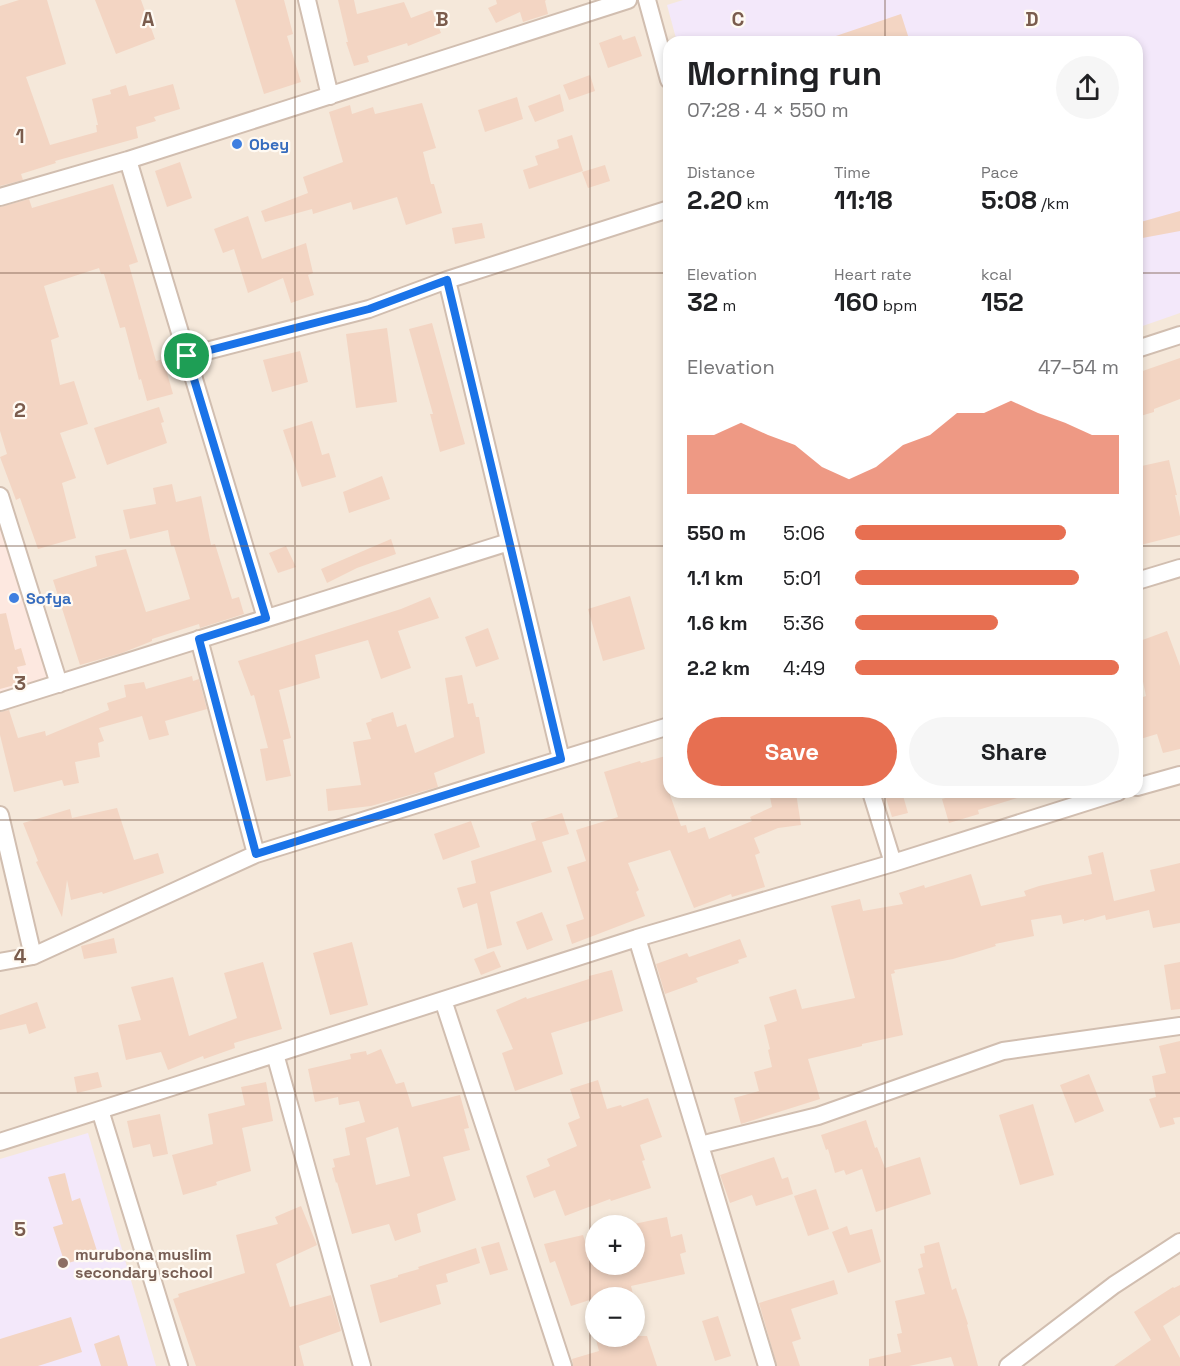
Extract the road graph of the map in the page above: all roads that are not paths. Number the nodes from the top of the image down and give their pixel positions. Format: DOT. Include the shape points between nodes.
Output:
graph roads {
  1 [pos="307,0"];
  2 [pos="628,0"];
  3 [pos="646,0"];
  4 [pos="663,59"];
  5 [pos="330,96"];
  6 [pos="128,160"];
  7 [pos="0,197"];
  8 [pos="663,211"];
  9 [pos="447,280"];
  10 [pos="1180,335"];
  11 [pos="1143,347"];
  12 [pos="187,356"];
  13 [pos="0,496"];
  14 [pos="509,542"];
  15 [pos="1180,568"];
  16 [pos="1143,579"];
  17 [pos="266,618"];
  18 [pos="199,639"];
  19 [pos="59,684"];
  20 [pos="0,702"];
  21 [pos="663,728"];
  22 [pos="561,759"];
  23 [pos="1180,775"];
  24 [pos="1143,785"];
  25 [pos="873,798"];
  26 [pos="1099,798"];
  27 [pos="0,815"];
  28 [pos="256,854"];
  29 [pos="893,863"];
  30 [pos="637,938"];
  31 [pos="33,956"];
  32 [pos="0,962"];
  33 [pos="443,1000"];
  34 [pos="1180,1026"];
  35 [pos="275,1054"];
  36 [pos="100,1110"];
  37 [pos="0,1142"];
  38 [pos="700,1145"];
  39 [pos="1180,1242"];
  40 [pos="179,1366"];
  41 [pos="362,1366"];
  42 [pos="563,1366"];
  43 [pos="767,1366"];
  44 [pos="1008,1366"];
  1 -- 5 [label="street"];
  2 -- 5 [label="street"];
  3 -- 4 [label="street"];
  5 -- 6 [label="street"];
  6 -- 7 [label="street"];
  6 -- 12 [label="street"];
  8 -- 9 [label="street"];
  9 -- 12 [label="street" via="369,309"];
  9 -- 14 [label="street"];
  10 -- 11 [label="street"];
  12 -- 17 [label="street"];
  13 -- 19 [label="street"];
  14 -- 17 [label="street"];
  14 -- 22 [label="street"];
  15 -- 16 [label="street"];
  17 -- 18 [label="street"];
  18 -- 19 [label="street"];
  18 -- 28 [label="street"];
  19 -- 20 [label="street"];
  21 -- 22 [label="street"];
  22 -- 28 [label="street"];
  23 -- 24 [label="street"];
  25 -- 29 [label="street"];
  26 -- 29 [label="street"];
  27 -- 31 [label="street"];
  28 -- 31 [label="street"];
  29 -- 30 [label="street"];
  30 -- 33 [label="street"];
  30 -- 38 [label="street"];
  31 -- 32 [label="street"];
  33 -- 35 [label="street"];
  33 -- 42 [label="street"];
  34 -- 38 [label="street" via="1003,1051 818,1116"];
  35 -- 36 [label="street"];
  35 -- 41 [label="street"];
  36 -- 37 [label="street"];
  36 -- 40 [label="street"];
  38 -- 43 [label="street"];
  39 -- 44 [label="street" via="1114,1285"];
}
